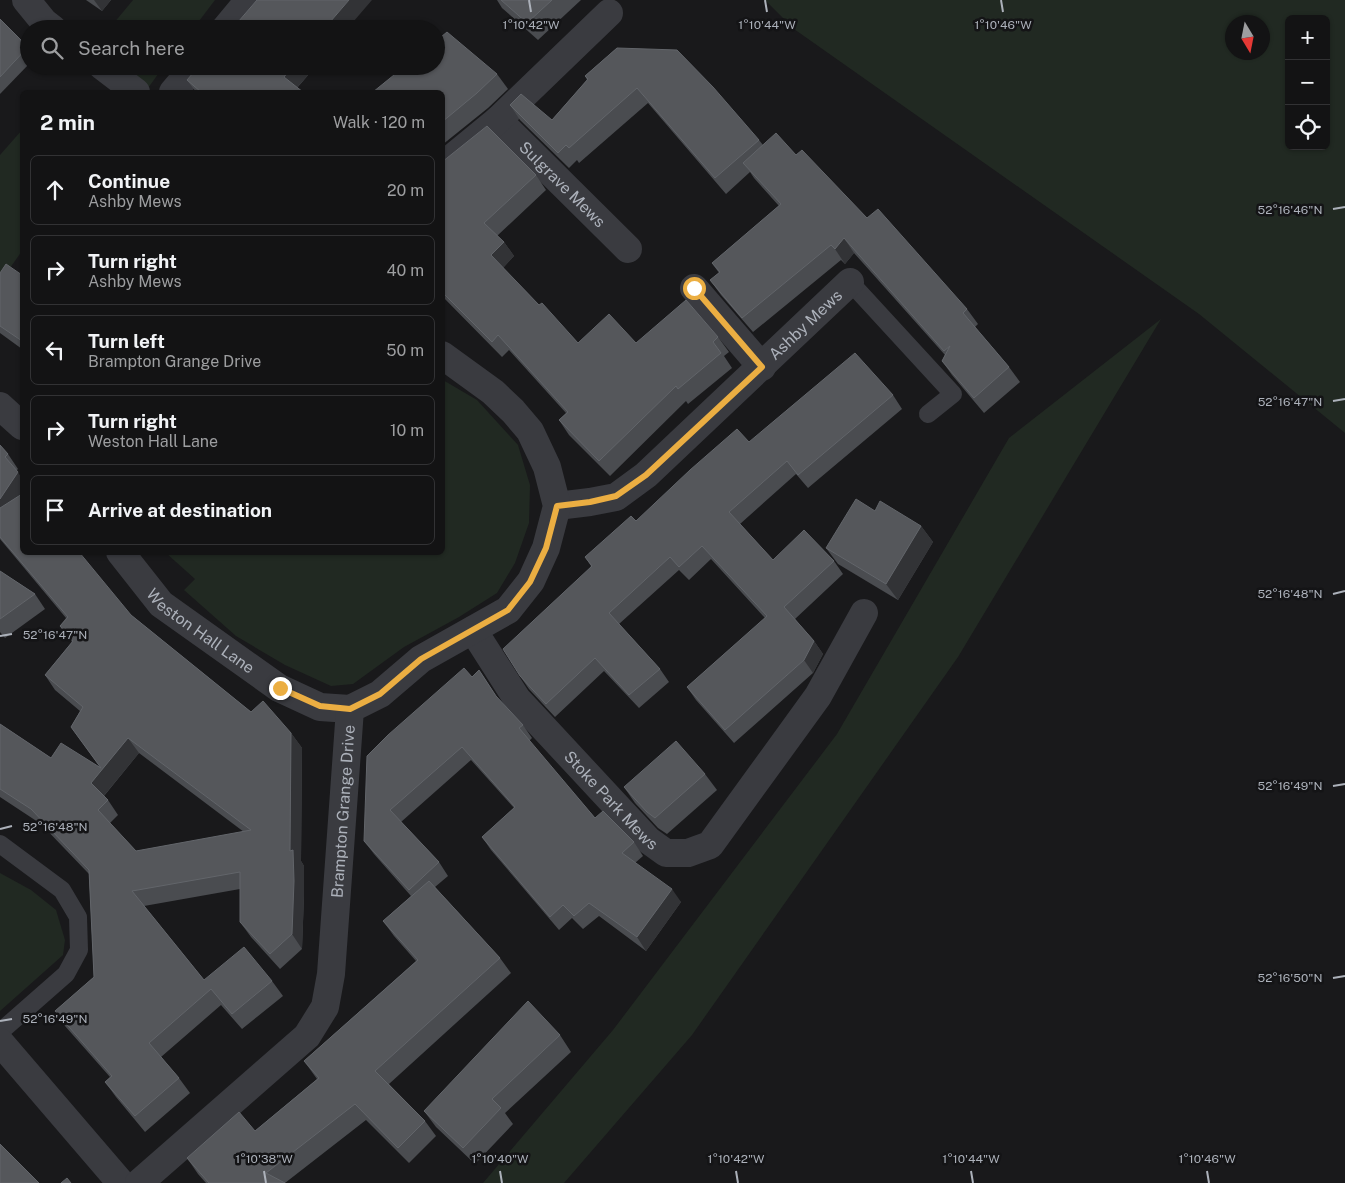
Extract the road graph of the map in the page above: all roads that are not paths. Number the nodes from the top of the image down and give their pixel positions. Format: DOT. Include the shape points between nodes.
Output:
graph roads {
  1 [pos="26,0"];
  2 [pos="249,0"];
  3 [pos="609,13"];
  4 [pos="42,20"];
  5 [pos="233,20"];
  6 [pos="114,75"];
  7 [pos="187,75"];
  8 [pos="133,90"];
  9 [pos="175,90"];
  10 [pos="498,120"];
  11 [pos="445,164"];
  12 [pos="628,249"];
  13 [pos="850,282"];
  14 [pos="694,288"];
  15 [pos="445,357"];
  16 [pos="762,367"];
  17 [pos="0,406"];
  18 [pos="928,414"];
  19 [pos="20,424"];
  20 [pos="557,506"];
  21 [pos="122,555"];
  22 [pos="864,612"];
  23 [pos="473,630"];
  24 [pos="350,709"];
  25 [pos="0,844"];
  26 [pos="0,1032"];
  27 [pos="0,1042"];
  28 [pos="121,1183"];
  29 [pos="139,1183"];
  1 -- 4 [label="street"];
  2 -- 5 [label="street"];
  3 -- 10 [label="street"];
  6 -- 8 [label="street"];
  7 -- 9 [label="street"];
  10 -- 11 [label="street"];
  10 -- 12 [label="street, Sulgrave Mews"];
  13 -- 16 [label="street, Ashby Mews"];
  13 -- 18 [label="lane" via="953,394"];
  14 -- 16 [label="street, Ashby Mews"];
  15 -- 20 [label="street, Brampton Grange Drive" via="493,392 530,431 547,467"];
  16 -- 20 [label="street, Ashby Mews" via="646,475 616,496"];
  17 -- 19 [label="street"];
  20 -- 23 [label="street, Brampton Grange Drive" via="546,548 530,582 508,610"];
  21 -- 24 [label="street, Weston Hall Lane" via="161,604 280,688 320,706"];
  22 -- 23 [label="street, Stoke Park Mews" via="818,696 710,845 688,853 666,853 648,840 517,699"];
  23 -- 24 [label="street, Brampton Grange Drive" via="421,659 380,694"];
  24 -- 29 [label="street, Brampton Grange Drive" via="331,974 325,1006 307,1036"];
  25 -- 26 [label="lane" via="62,890 78,917 79,950 66,974"];
  27 -- 28 [label="street"];
}
